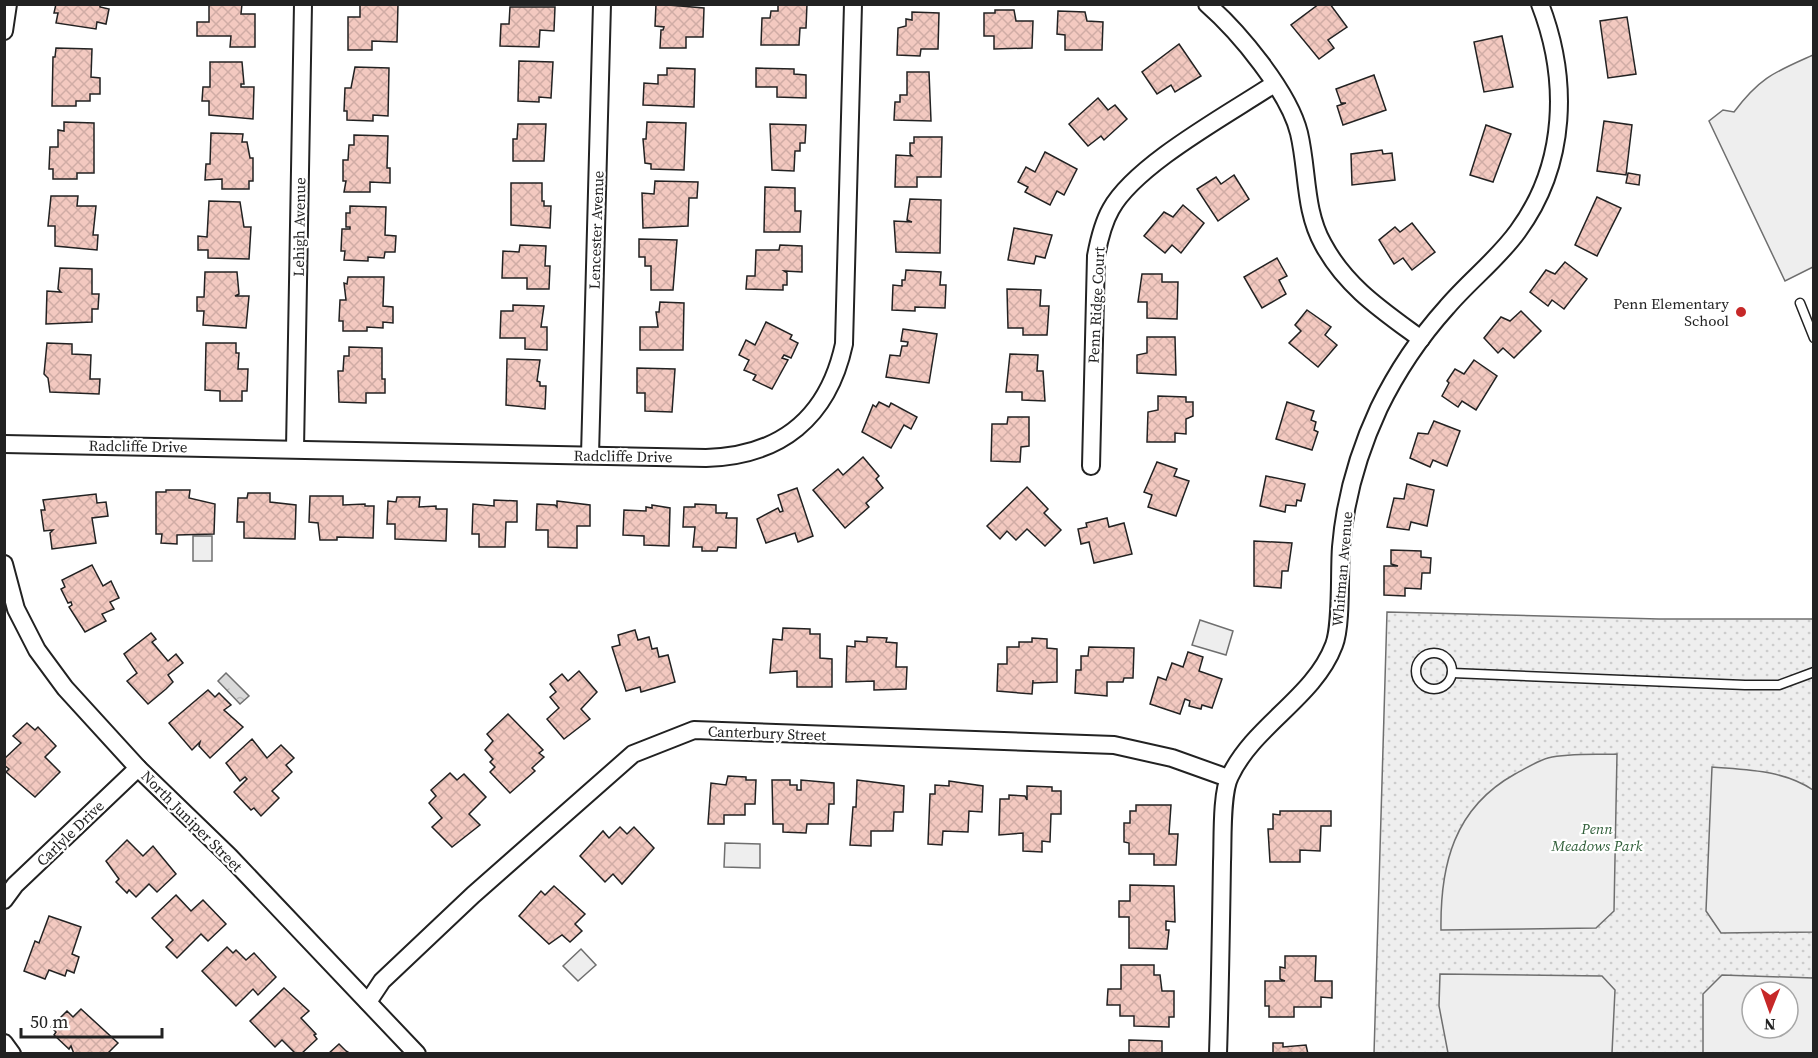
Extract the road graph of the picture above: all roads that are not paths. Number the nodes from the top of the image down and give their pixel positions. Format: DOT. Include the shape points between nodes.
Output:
graph roads {
  1 [pos="8,4"];
  2 [pos="303,4"];
  3 [pos="602,4"];
  4 [pos="853,4"];
  5 [pos="1207,4"];
  6 [pos="1540,4"];
  7 [pos="4,31"];
  8 [pos="1274,84"];
  9 [pos="1800,303"];
  10 [pos="1814,338"];
  11 [pos="1421,339"];
  12 [pos="4,444"];
  13 [pos="295,449"];
  14 [pos="590,455"];
  15 [pos="1091,466"];
  16 [pos="4,564"];
  17 [pos="1814,672"];
  18 [pos="1452,673"];
  19 [pos="138,768"];
  20 [pos="1228,777"];
  21 [pos="4,900"];
  22 [pos="368,1002"];
  23 [pos="4,1043"];
  24 [pos="12,1053"];
  25 [pos="417,1053"];
  26 [pos="1218,1053"];
  1 -- 7 [label="street"];
  2 -- 13 [label="street, Lehigh Avenue"];
  3 -- 14 [label="street, Lencester Avenue"];
  4 -- 14 [label="street, Radcliffe Drive" via="844,344 829,390 796,430 753,452 706,458"];
  5 -- 8 [label="street" via="1248,48"];
  6 -- 11 [label="street, Whitman Avenue" via="1558,63 1561,98 1551,166 1520,230"];
  8 -- 11 [label="street" via="1298,131 1307,196 1323,244 1354,288"];
  8 -- 15 [label="street, Penn Ridge Court" via="1149,167 1130,183 1111,208 1100,233 1096,256"];
  9 -- 10 [label="lane"];
  11 -- 20 [label="street, Whitman Avenue" via="1380,406 1354,478 1341,546 1335,643 1321,670 1257,736"];
  12 -- 13 [label="street, Radcliffe Drive"];
  13 -- 14 [label="street, Radcliffe Drive"];
  16 -- 19 [label="street, North Juniper Street" via="16,609 37,650 65,688"];
  17 -- 18 [label="lane" via="1779,685 1745,686"];
  18 -- 18 [label="lane" via="1449,659 1436,653 1423,657 1416,670 1420,683 1433,689 1446,685"];
  19 -- 21 [label="street, Carlyle Drive"];
  19 -- 22 [label="street, North Juniper Street" via="229,856"];
  20 -- 22 [label="street, Canterbury Street" via="1172,758 1114,745 694,730 633,754 465,903 382,981"];
  20 -- 26 [label="street, Whitman Avenue" via="1223,818"];
  22 -- 25 [label="street, North Juniper Street"];
  23 -- 24 [label="street"];
}
